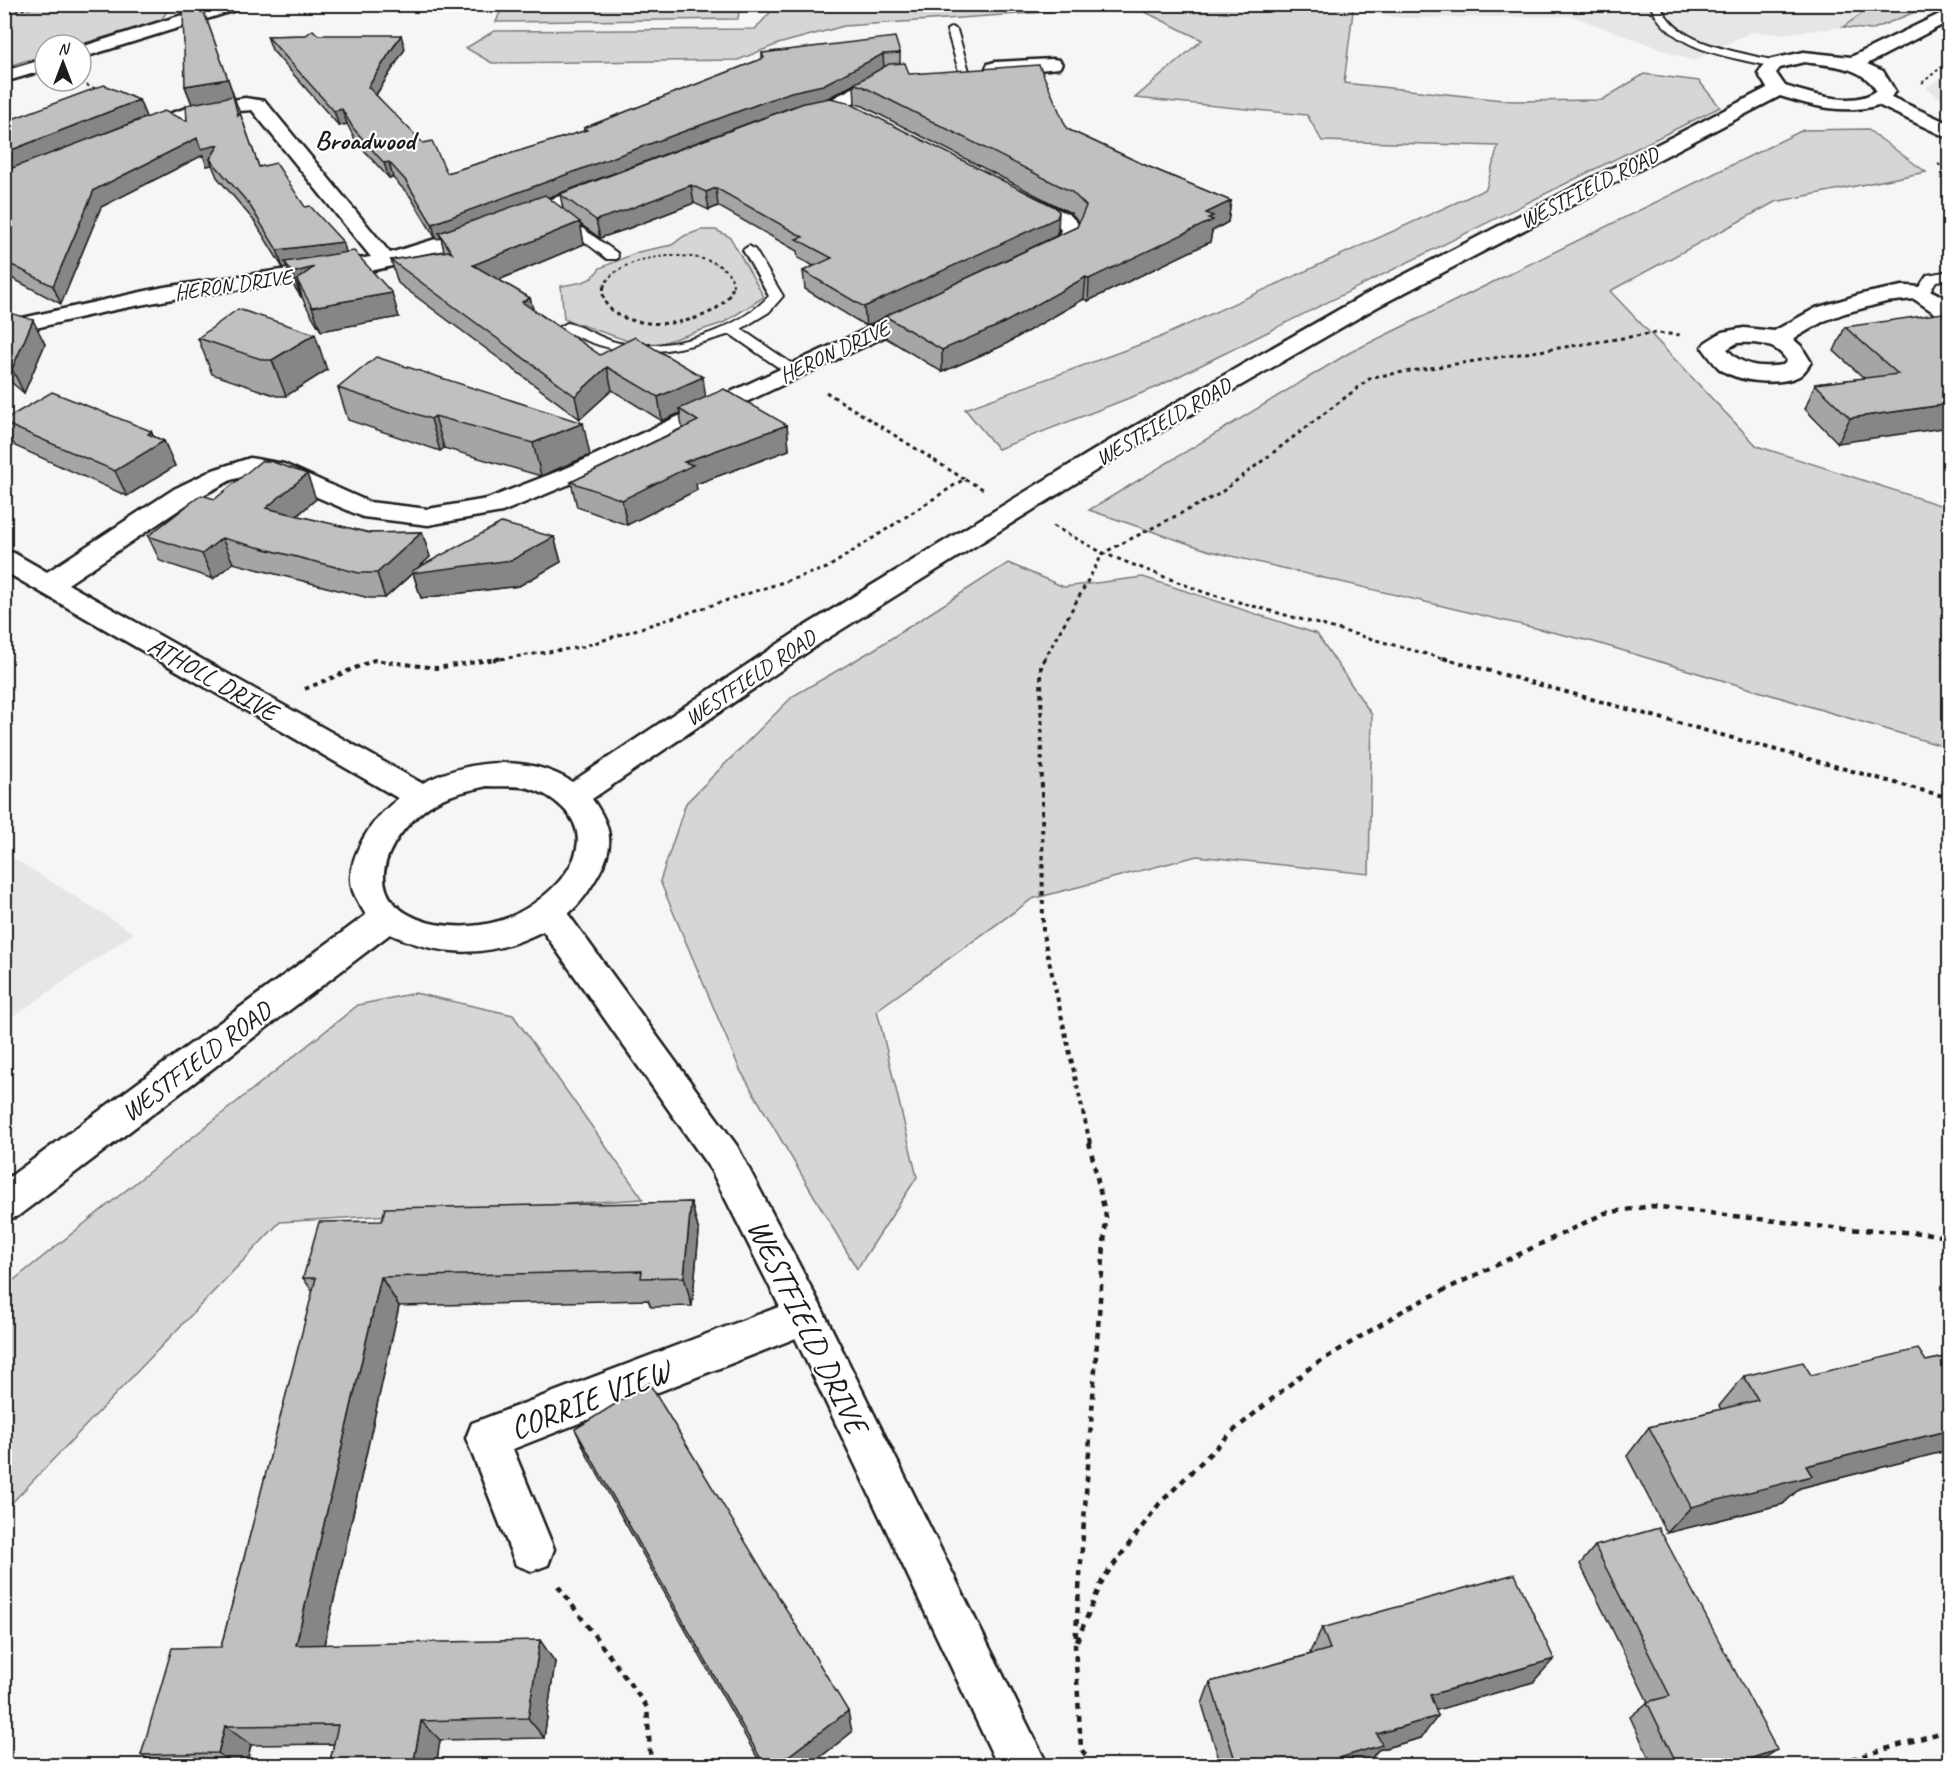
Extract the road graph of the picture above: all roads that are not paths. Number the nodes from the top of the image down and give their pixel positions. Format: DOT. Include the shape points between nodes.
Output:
graph roads {
  1 [pos="230,5"];
  2 [pos="1654,5"];
  3 [pos="1950,14"];
  4 [pos="952,30"];
  5 [pos="93,49"];
  6 [pos="1053,64"];
  7 [pos="1774,64"];
  8 [pos="1852,64"];
  9 [pos="33,68"];
  10 [pos="964,71"];
  11 [pos="942,73"];
  12 [pos="919,75"];
  13 [pos="4,77"];
  14 [pos="1778,90"];
  15 [pos="1878,99"];
  16 [pos="866,117"];
  17 [pos="1950,133"];
  18 [pos="114,140"];
  19 [pos="626,177"];
  20 [pos="1000,187"];
  21 [pos="549,208"];
  22 [pos="749,250"];
  23 [pos="612,256"];
  24 [pos="385,261"];
  25 [pos="1014,267"];
  26 [pos="1950,275"];
  27 [pos="1922,293"];
  28 [pos="951,297"];
  29 [pos="1950,313"];
  30 [pos="567,327"];
  31 [pos="5,329"];
  32 [pos="732,329"];
  33 [pos="1777,338"];
  34 [pos="793,371"];
  35 [pos="4,559"];
  36 [pos="48,585"];
  37 [pos="421,797"];
  38 [pos="573,797"];
  39 [pos="548,912"];
  40 [pos="387,918"];
  41 [pos="4,1203"];
  42 [pos="805,1316"];
  43 [pos="532,1549"];
  44 [pos="1024,1766"];
  1 -- 5 [label="street"];
  2 -- 7 [label="lane" via="1658,18 1676,33 1709,47"];
  3 -- 8 [label="street"];
  4 -- 10 [label="lane"];
  6 -- 10 [label="street"];
  7 -- 8 [label="street" via="1804,57"];
  7 -- 14 [label="street" via="1767,73"];
  8 -- 15 [label="street" via="1876,75 1886,91"];
  9 -- 13 [label="street"];
  10 -- 11 [label="street"];
  12 -- 16 [label="street" via="885,77 820,109 855,112"];
  14 -- 15 [label="street" via="1820,102 1861,104"];
  14 -- 38 [label="street, WESTFIELD ROAD" via="1369,302 1118,446 815,633"];
  15 -- 17 [label="street" via="1896,104"];
  18 -- 24 [label="street" via="219,105 258,105"];
  19 -- 21 [label="street, HERON DRIVE"];
  20 -- 25 [label="street" via="1063,219 1072,229 1067,242"];
  21 -- 23 [label="lane"];
  21 -- 24 [label="street, HERON DRIVE" via="450,245"];
  22 -- 32 [label="lane" via="776,296 764,309"];
  24 -- 31 [label="street, HERON DRIVE" via="102,304"];
  26 -- 27 [label="lane" via="1932,278"];
  27 -- 29 [label="street"];
  27 -- 33 [label="street" via="1882,296 1824,312"];
  28 -- 34 [label="street, HERON DRIVE"];
  30 -- 32 [label="lane" via="615,346 650,349 686,344"];
  32 -- 34 [label="lane"];
  33 -- 33 [label="street" via="1793,351 1799,362 1791,371 1774,375 1749,374 1732,368 1714,347 1725,338 1742,334"];
  34 -- 36 [label="street, HERON DRIVE" via="578,472 493,506 429,517 363,509 275,469 250,466 183,495"];
  35 -- 36 [label="street, ATHOLL DRIVE"];
  36 -- 37 [label="street, ATHOLL DRIVE"];
  37 -- 38 [label="street" via="444,785 487,775 531,777 555,785"];
  37 -- 40 [label="street" via="379,834 366,873 370,895"];
  38 -- 39 [label="street" via="587,814 594,838 592,856 571,893"];
  39 -- 40 [label="street" via="517,929 468,940 438,939 403,928"];
  39 -- 42 [label="street, WESTFIELD DRIVE" via="724,1158"];
  40 -- 41 [label="street, WESTFIELD ROAD"];
  42 -- 43 [label="street, CORRIE VIEW" via="487,1438"];
  42 -- 44 [label="street, WESTFIELD DRIVE"];
}
